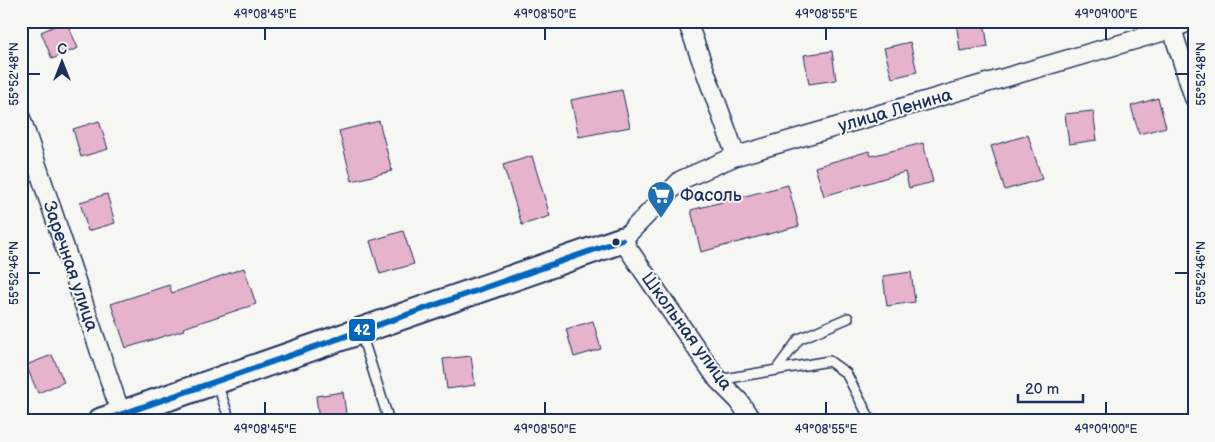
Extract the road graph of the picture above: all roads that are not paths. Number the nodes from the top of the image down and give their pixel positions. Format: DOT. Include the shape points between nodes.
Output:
graph roads {
  1 [pos="687,21"];
  2 [pos="1182,24"];
  3 [pos="1194,98"];
  4 [pos="21,118"];
  5 [pos="736,156"];
  6 [pos="622,240"];
  7 [pos="848,318"];
  8 [pos="360,331"];
  9 [pos="776,370"];
  10 [pos="718,380"];
  11 [pos="216,381"];
  12 [pos="125,414"];
  13 [pos="230,421"];
  14 [pos="389,421"];
  15 [pos="752,421"];
  16 [pos="871,421"];
  1 -- 5 [label="street"];
  2 -- 3 [label="street"];
  2 -- 5 [label="street, улица Ленина"];
  4 -- 12 [label="street, Заречная улица"];
  5 -- 6 [label="street, улица Ленина" via="680,180"];
  6 -- 8 [label="street"];
  6 -- 10 [label="street, Школьная улица"];
  7 -- 9 [label="lane" via="800,339"];
  8 -- 11 [label="street"];
  8 -- 14 [label="lane"];
  9 -- 10 [label="lane"];
  9 -- 16 [label="lane" via="829,361 846,373"];
  10 -- 15 [label="street, Школьная улица" via="739,401"];
  11 -- 12 [label="street"];
  11 -- 13 [label="lane"];
}
